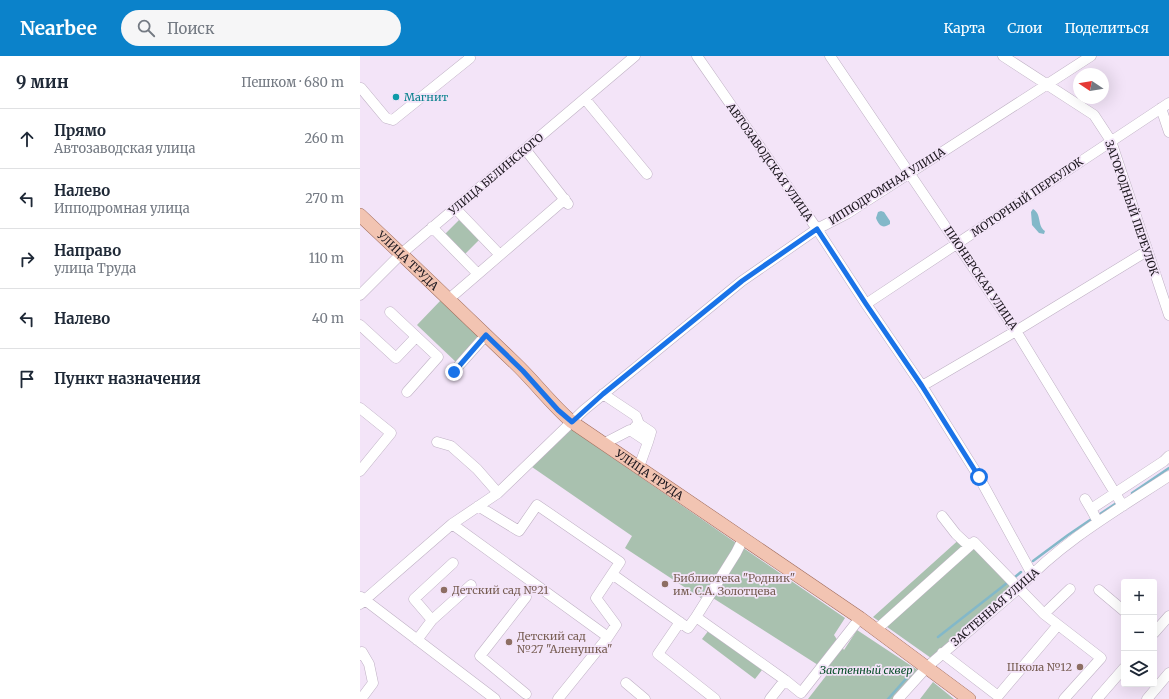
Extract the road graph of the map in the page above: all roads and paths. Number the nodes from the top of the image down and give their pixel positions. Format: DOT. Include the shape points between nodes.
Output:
graph roads {
  1 [pos="469,56"];
  2 [pos="635,56"];
  3 [pos="696,56"];
  4 [pos="830,56"];
  5 [pos="1003,56"];
  6 [pos="1090,56"];
  7 [pos="1048,84"];
  8 [pos="362,88"];
  9 [pos="585,98"];
  10 [pos="1165,105"];
  11 [pos="1169,132"];
  12 [pos="1111,141"];
  13 [pos="525,149"];
  14 [pos="910,172"];
  15 [pos="647,174"];
  16 [pos="455,208"];
  17 [pos="360,215"];
  18 [pos="432,227"];
  19 [pos="817,229"];
  20 [pos="958,243"];
  21 [pos="1147,251"];
  22 [pos="401,254"];
  23 [pos="500,255"];
  24 [pos="478,274"];
  25 [pos="360,295"];
  26 [pos="449,299"];
  27 [pos="866,304"];
  28 [pos="390,312"];
  29 [pos="1169,315"];
  30 [pos="360,325"];
  31 [pos="1016,330"];
  32 [pos="486,335"];
  33 [pos="416,337"];
  34 [pos="454,372"];
  35 [pos="922,386"];
  36 [pos="407,392"];
  37 [pos="603,394"];
  38 [pos="360,408"];
  39 [pos="572,422"];
  40 [pos="639,424"];
  41 [pos="630,430"];
  42 [pos="438,442"];
  43 [pos="648,442"];
  44 [pos="605,443"];
  45 [pos="1169,456"];
  46 [pos="639,467"];
  47 [pos="360,471"];
  48 [pos="1169,476"];
  49 [pos="498,493"];
  50 [pos="1115,493"];
  51 [pos="1085,499"];
  52 [pos="478,506"];
  53 [pos="1123,506"];
  54 [pos="942,516"];
  55 [pos="1095,516"];
  56 [pos="452,524"];
  57 [pos="743,539"];
  58 [pos="969,546"];
  59 [pos="454,563"];
  60 [pos="612,574"];
  61 [pos="1032,574"];
  62 [pos="471,585"];
  63 [pos="1019,588"];
  64 [pos="1070,589"];
  65 [pos="1099,590"];
  66 [pos="526,597"];
  67 [pos="362,600"];
  68 [pos="1121,608"];
  69 [pos="1044,614"];
  70 [pos="1169,616"];
  71 [pos="696,617"];
  72 [pos="860,618"];
  73 [pos="432,620"];
  74 [pos="680,622"];
  75 [pos="1058,625"];
  76 [pos="876,630"];
  77 [pos="1157,630"];
  78 [pos="608,637"];
  79 [pos="417,640"];
  80 [pos="942,653"];
  81 [pos="360,654"];
  82 [pos="927,667"];
  83 [pos="1121,672"];
  84 [pos="1169,672"];
  85 [pos="785,680"];
  86 [pos="626,683"];
  87 [pos="527,697"];
  88 [pos="1000,698"];
  89 [pos="1100,698"];
  90 [pos="360,699"];
  91 [pos="495,699"];
  92 [pos="558,699"];
  93 [pos="645,699"];
  94 [pos="715,699"];
  95 [pos="770,699"];
  96 [pos="898,699"];
  97 [pos="969,699"];
  98 [pos="1064,699"];
  99 [pos="1147,699"];
  1 -- 8 [label="street" via="470,58 393,120 386,118"];
  2 -- 9 [label="street, УЛИЦА БЕЛИНСКОГО"];
  3 -- 19 [label="street, АВТОЗАВОДСКАЯ УЛИЦА"];
  4 -- 14 [label="street, ПИОНЕРСКАЯ УЛИЦА"];
  5 -- 7 [label="street, ЗАГОРОДНЫЙ ПЕРЕУЛОК"];
  6 -- 7 [label="street, ИППОДРОМНАЯ УЛИЦА"];
  7 -- 12 [label="street, ЗАГОРОДНЫЙ ПЕРЕУЛОК" via="1094,115"];
  7 -- 14 [label="street, ИППОДРОМНАЯ УЛИЦА"];
  9 -- 13 [label="street, УЛИЦА БЕЛИНСКОГО"];
  9 -- 15 [label="street"];
  10 -- 11 [label="street"];
  10 -- 12 [label="street, МОТОРНЫЙ ПЕРЕУЛОК"];
  12 -- 20 [label="street, МОТОРНЫЙ ПЕРЕУЛОК"];
  12 -- 21 [label="street, ЗАГОРОДНЫЙ ПЕРЕУЛОК"];
  13 -- 16 [label="street, УЛИЦА БЕЛИНСКОГО"];
  13 -- 23 [label="street" via="566,202"];
  14 -- 19 [label="street, ИППОДРОМНАЯ УЛИЦА" via="848,213"];
  14 -- 20 [label="street, ПИОНЕРСКАЯ УЛИЦА"];
  16 -- 18 [label="street, УЛИЦА БЕЛИНСКОГО"];
  16 -- 23 [label="street"];
  17 -- 22 [label="main road, УЛИЦА ТРУДА"];
  18 -- 22 [label="street, УЛИЦА БЕЛИНСКОГО"];
  18 -- 24 [label="street"];
  19 -- 27 [label="street, АВТОЗАВОДСКАЯ УЛИЦА"];
  19 -- 37 [label="street, ИППОДРОМНАЯ УЛИЦА" via="742,281"];
  20 -- 27 [label="street, МОТОРНЫЙ ПЕРЕУЛОК"];
  20 -- 31 [label="street, ПИОНЕРСКАЯ УЛИЦА"];
  21 -- 29 [label="street, ЗАГОРОДНЫЙ ПЕРЕУЛОК"];
  21 -- 31 [label="street"];
  22 -- 25 [label="street, УЛИЦА БЕЛИНСКОГО"];
  22 -- 26 [label="main road, УЛИЦА ТРУДА"];
  23 -- 24 [label="street"];
  24 -- 26 [label="street"];
  26 -- 32 [label="main road, УЛИЦА ТРУДА"];
  27 -- 35 [label="street, АВТОЗАВОДСКАЯ УЛИЦА"];
  28 -- 33 [label="street"];
  30 -- 33 [label="street" via="396,358"];
  31 -- 35 [label="street"];
  31 -- 50 [label="street, ПИОНЕРСКАЯ УЛИЦА"];
  32 -- 34 [label="street"];
  32 -- 39 [label="main road, УЛИЦА ТРУДА"];
  33 -- 36 [label="street" via="438,357"];
  35 -- 61 [label="street, АВТОЗАВОДСКАЯ УЛИЦА" via="979,477"];
  37 -- 39 [label="street, ИППОДРОМНАЯ УЛИЦА"];
  37 -- 40 [label="street" via="636,416"];
  38 -- 47 [label="street" via="391,433"];
  39 -- 44 [label="main road, УЛИЦА ТРУДА"];
  39 -- 49 [label="street, ИППОДРОМНАЯ УЛИЦА"];
  40 -- 41 [label="street"];
  40 -- 43 [label="street" via="651,432"];
  41 -- 43 [label="street"];
  41 -- 44 [label="street"];
  42 -- 49 [label="street" via="451,446 477,469"];
  43 -- 46 [label="street"];
  44 -- 46 [label="main road, УЛИЦА ТРУДА"];
  45 -- 50 [label="street, ЗАСТЕННАЯ УЛИЦА" via="1164,462"];
  46 -- 57 [label="main road, УЛИЦА ТРУДА"];
  48 -- 53 [label="street, ЗАСТЕННАЯ УЛИЦА"];
  49 -- 52 [label="street, ИППОДРОМНАЯ УЛИЦА"];
  50 -- 53 [label="street, ПИОНЕРСКАЯ УЛИЦА"];
  50 -- 55 [label="street, ЗАСТЕННАЯ УЛИЦА"];
  51 -- 55 [label="street"];
  52 -- 56 [label="street, ИППОДРОМНАЯ УЛИЦА"];
  52 -- 60 [label="street" via="519,531 537,505 620,562"];
  53 -- 55 [label="street, ЗАСТЕННАЯ УЛИЦА"];
  54 -- 58 [label="street"];
  55 -- 61 [label="street, ЗАСТЕННАЯ УЛИЦА" via="1069,543"];
  56 -- 67 [label="street, ИППОДРОМНАЯ УЛИЦА"];
  56 -- 78 [label="street"];
  57 -- 71 [label="street"];
  57 -- 72 [label="main road, УЛИЦА ТРУДА"];
  58 -- 63 [label="street" via="974,542"];
  58 -- 76 [label="street"];
  59 -- 73 [label="street" via="414,599"];
  60 -- 74 [label="street"];
  60 -- 78 [label="street" via="596,598 616,625"];
  61 -- 63 [label="street, ЗАСТЕННАЯ УЛИЦА"];
  62 -- 73 [label="street"];
  63 -- 69 [label="street"];
  63 -- 80 [label="street, ЗАСТЕННАЯ УЛИЦА"];
  64 -- 69 [label="street"];
  65 -- 68 [label="street"];
  66 -- 87 [label="street" via="480,656"];
  67 -- 79 [label="street"];
  69 -- 75 [label="street"];
  70 -- 77 [label="street"];
  71 -- 74 [label="street" via="688,628"];
  71 -- 85 [label="street"];
  72 -- 76 [label="main road, УЛИЦА ТРУДА"];
  72 -- 85 [label="street" via="801,693"];
  73 -- 79 [label="street"];
  74 -- 94 [label="street" via="658,654"];
  75 -- 88 [label="street"];
  75 -- 98 [label="street" via="1100,658"];
  76 -- 82 [label="main road, УЛИЦА ТРУДА"];
  78 -- 92 [label="street"];
  79 -- 91 [label="street"];
  80 -- 82 [label="street, ЗАСТЕННАЯ УЛИЦА"];
  80 -- 88 [label="street"];
  81 -- 90 [label="street" via="362,652 369,664 373,683"];
  82 -- 96 [label="street, ЗАСТЕННАЯ УЛИЦА"];
  82 -- 97 [label="main road, УЛИЦА ТРУДА"];
  83 -- 89 [label="street"];
  84 -- 99 [label="street"];
  85 -- 95 [label="street"];
  86 -- 93 [label="street"];
}
